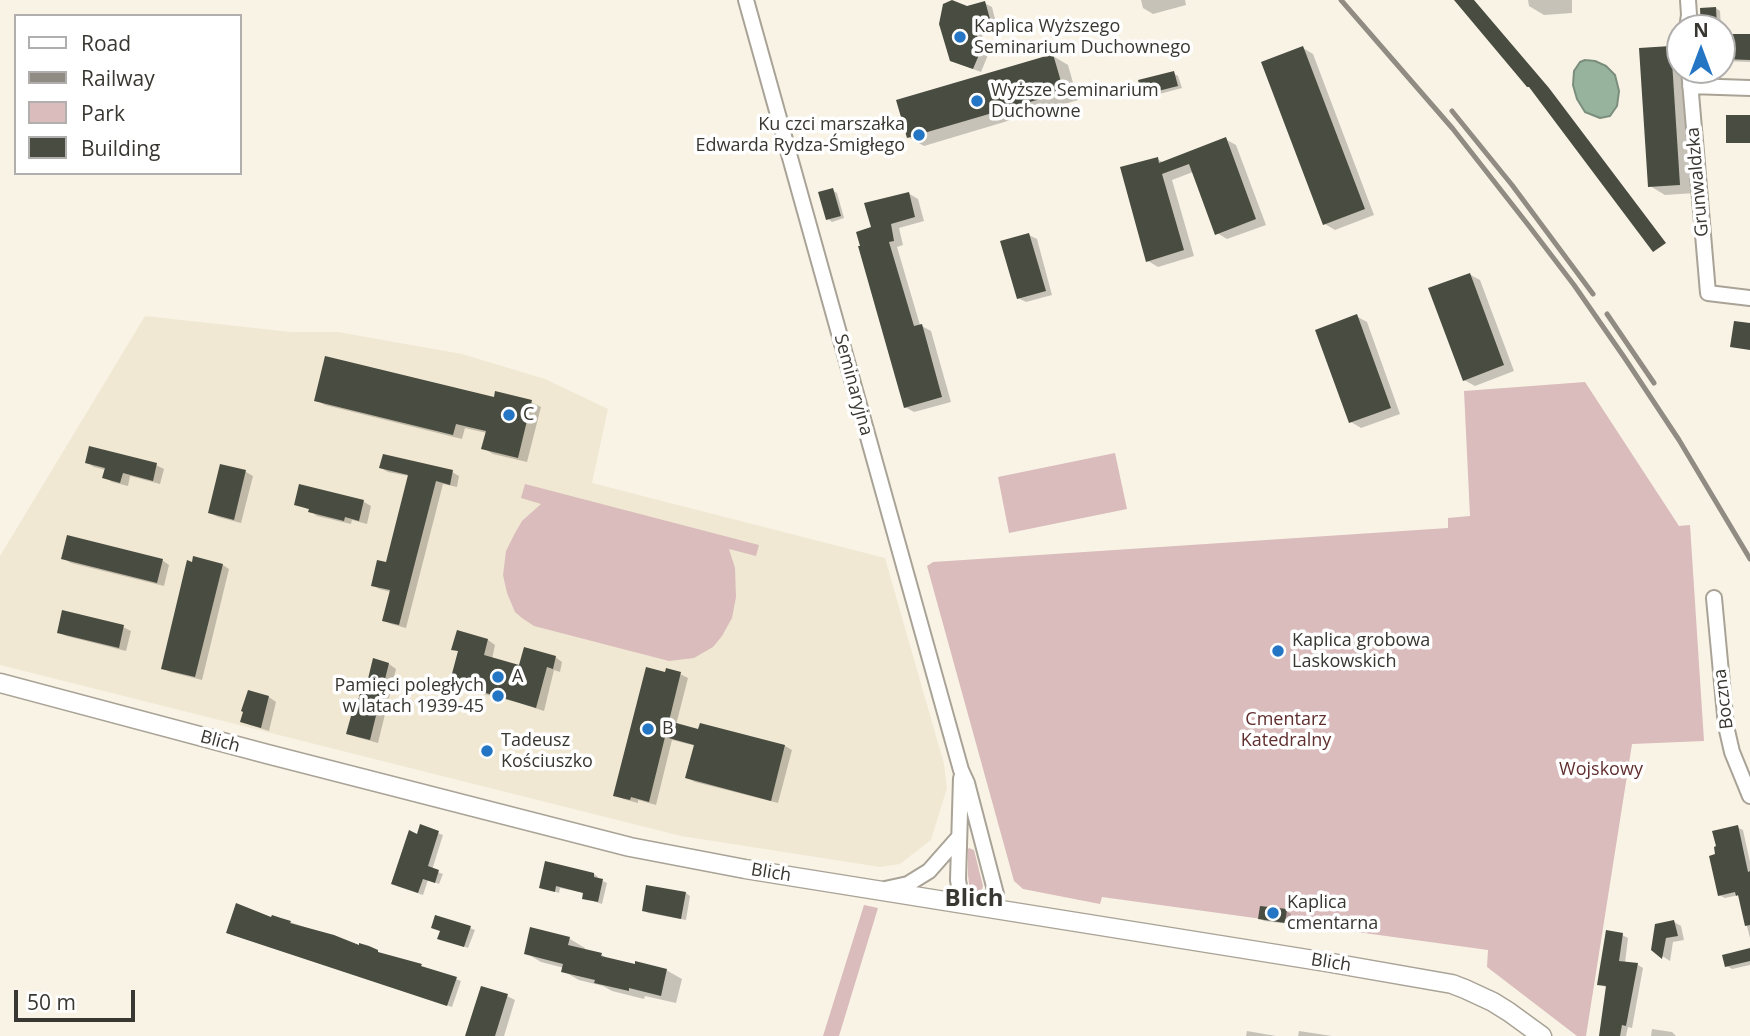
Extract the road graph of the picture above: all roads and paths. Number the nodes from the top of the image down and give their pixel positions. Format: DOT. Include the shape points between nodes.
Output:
graph roads {
  1 [pos="746,0"];
  2 [pos="1690,86"];
  3 [pos="1750,88"];
  4 [pos="1750,298"];
  5 [pos="1714,598"];
  6 [pos="0,683"];
  7 [pos="961,770"];
  8 [pos="1750,796"];
  9 [pos="959,837"];
  10 [pos="880,890"];
  11 [pos="962,904"];
  12 [pos="994,908"];
  13 [pos="1542,1036"];
  1 -- 7 [label="street, Seminaryjna"];
  2 -- 3 [label="street"];
  2 -- 4 [label="street, Grunwaldzka" via="1708,293"];
  5 -- 8 [label="street, Boczna" via="1726,726"];
  6 -- 10 [label="street, Blich" via="630,846"];
  7 -- 9 [label="street, Seminaryjna"];
  7 -- 12 [label="street, Seminaryjna" via="996,894"];
  9 -- 10 [label="street" via="929,871 908,884"];
  9 -- 11 [label="street, Seminaryjna"];
  10 -- 11 [label="street, Blich"];
  11 -- 12 [label="street, Blich"];
  12 -- 13 [label="street, Blich" via="1440,982 1493,1002"];
}
